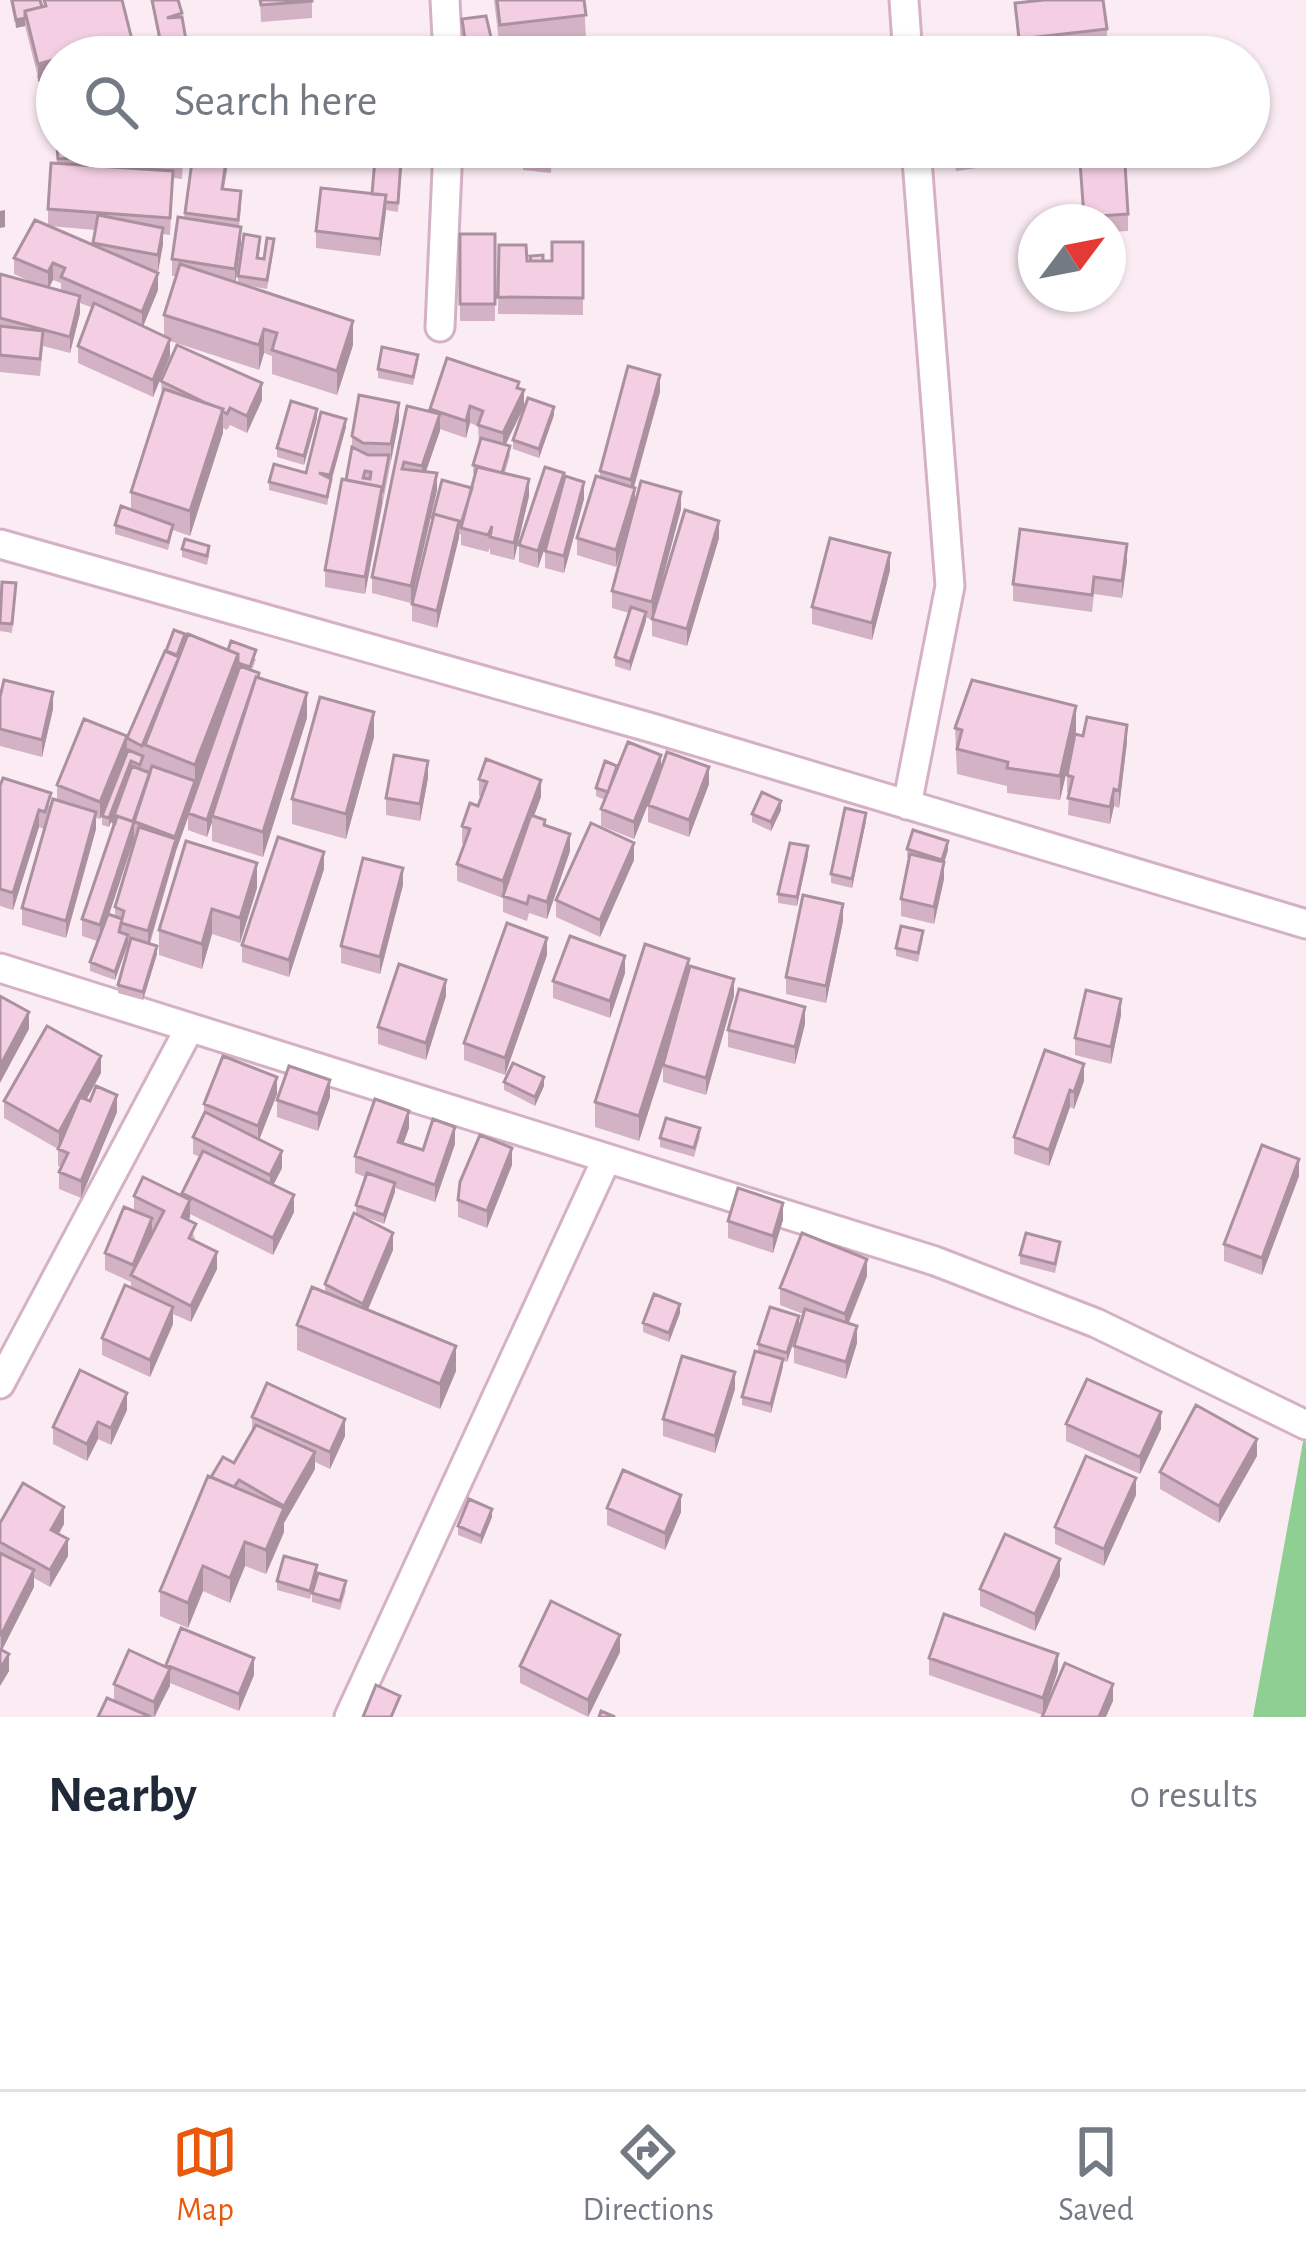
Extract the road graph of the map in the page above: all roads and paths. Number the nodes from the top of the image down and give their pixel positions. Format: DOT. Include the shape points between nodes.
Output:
graph roads {
  1 [pos="445,0"];
  2 [pos="904,0"];
  3 [pos="447,36"];
  4 [pos="907,36"];
  5 [pos="447,168"];
  6 [pos="918,168"];
  7 [pos="440,327"];
  8 [pos="0,544"];
  9 [pos="907,805"];
  10 [pos="1306,924"];
  11 [pos="0,968"];
  12 [pos="188,1031"];
  13 [pos="606,1160"];
  14 [pos="0,1384"];
  15 [pos="1306,1425"];
  16 [pos="349,1717"];
  1 -- 3 [label="street"];
  2 -- 4 [label="street"];
  5 -- 7 [label="street"];
  6 -- 9 [label="street" via="950,586"];
  8 -- 9 [label="street"];
  9 -- 10 [label="street"];
  11 -- 12 [label="street"];
  12 -- 13 [label="street"];
  12 -- 14 [label="street"];
  13 -- 15 [label="street" via="955,1269 1096,1323"];
  13 -- 16 [label="street"];
}
